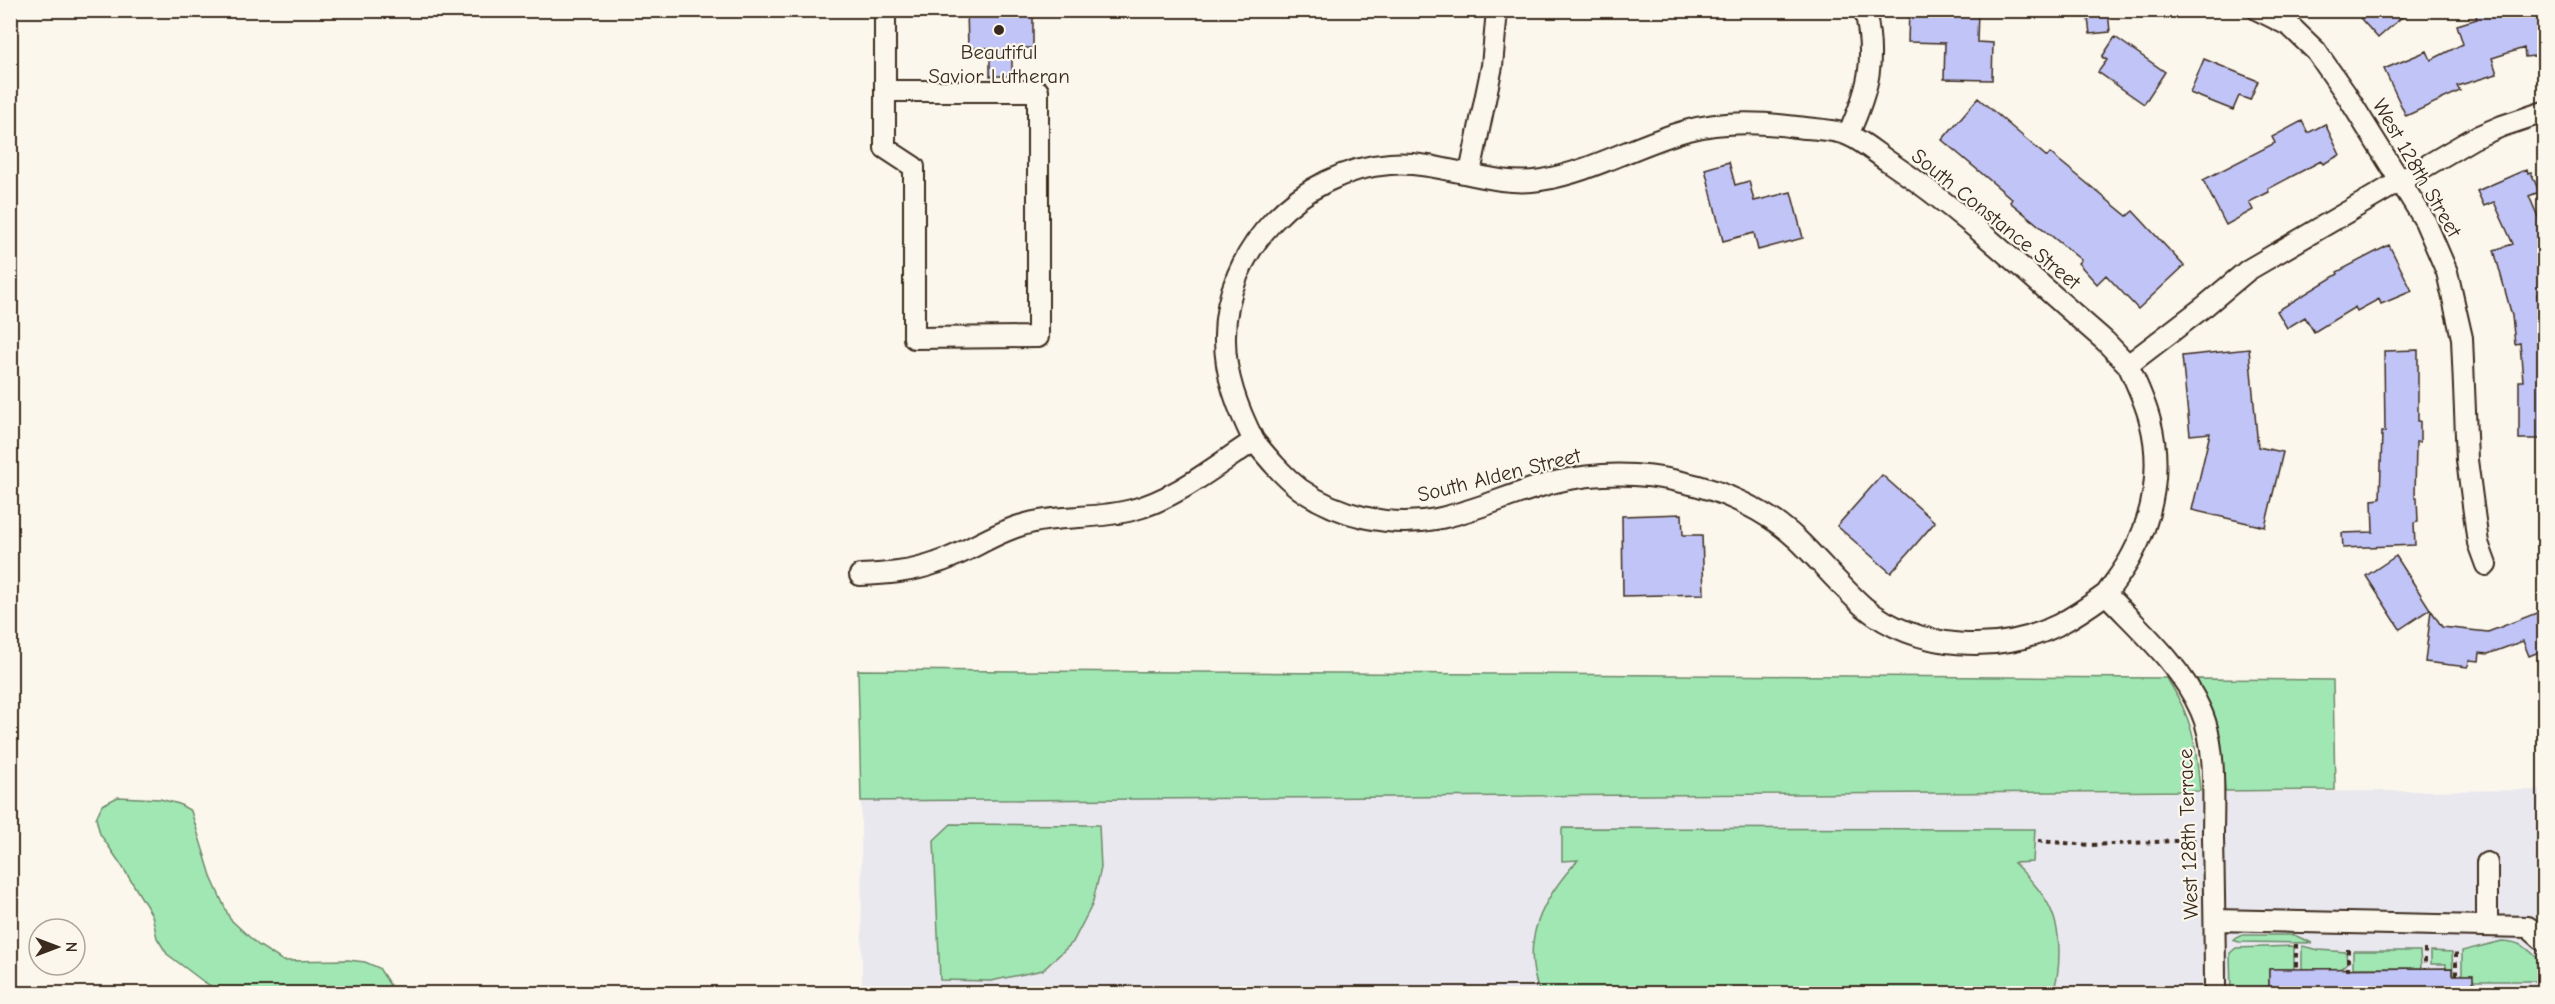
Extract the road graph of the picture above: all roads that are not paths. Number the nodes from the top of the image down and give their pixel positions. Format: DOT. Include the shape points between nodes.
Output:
graph roads {
  1 [pos="885,10"];
  2 [pos="1497,10"];
  3 [pos="1865,10"];
  4 [pos="2258,10"];
  5 [pos="885,91"];
  6 [pos="2544,112"];
  7 [pos="1848,135"];
  8 [pos="1470,173"];
  9 [pos="2400,179"];
  10 [pos="2128,365"];
  11 [pos="1254,441"];
  12 [pos="2486,565"];
  13 [pos="860,575"];
  14 [pos="2106,594"];
  15 [pos="2487,863"];
  16 [pos="2215,920"];
  17 [pos="2487,925"];
  18 [pos="2544,940"];
  19 [pos="2216,993"];
  1 -- 5 [label="street"];
  2 -- 8 [label="street" via="1492,66"];
  3 -- 7 [label="street" via="1870,61 1865,97"];
  4 -- 9 [label="street, West 128th Street" via="2290,26 2316,51"];
  5 -- 5 [label="street" via="885,148 914,167 914,338 1038,337 1038,91"];
  6 -- 9 [label="street" via="2475,138"];
  7 -- 8 [label="street, South Constance Street" via="1772,124 1729,124 1688,130 1570,174 1536,181 1505,181"];
  7 -- 10 [label="street, South Constance Street" via="1929,189"];
  8 -- 11 [label="street, South Constance Street" via="1412,163 1357,169 1316,185 1291,203 1268,228 1243,264 1227,315 1225,337 1230,380"];
  9 -- 10 [label="street" via="2248,270"];
  9 -- 12 [label="street, West 128th Street" via="2425,221 2446,272 2462,338 2467,460 2478,543"];
  10 -- 14 [label="street" via="2150,421 2154,488 2143,532 2131,558"];
  11 -- 13 [label="street" via="1156,502 1132,510 1032,522 938,563 894,573"];
  11 -- 14 [label="street, South Alden Street" via="1299,488 1327,505 1380,520 1436,519 1590,476 1652,476 1714,490 1794,537 1864,607 1889,624 1950,643 1977,645 2025,637 2056,626"];
  14 -- 16 [label="street, West 128th Terrace" via="2169,660 2202,712 2213,791"];
  15 -- 17 [label="street"];
  16 -- 17 [label="street"];
  16 -- 19 [label="street, West 128th Terrace"];
  17 -- 18 [label="street" via="2528,927"];
}
